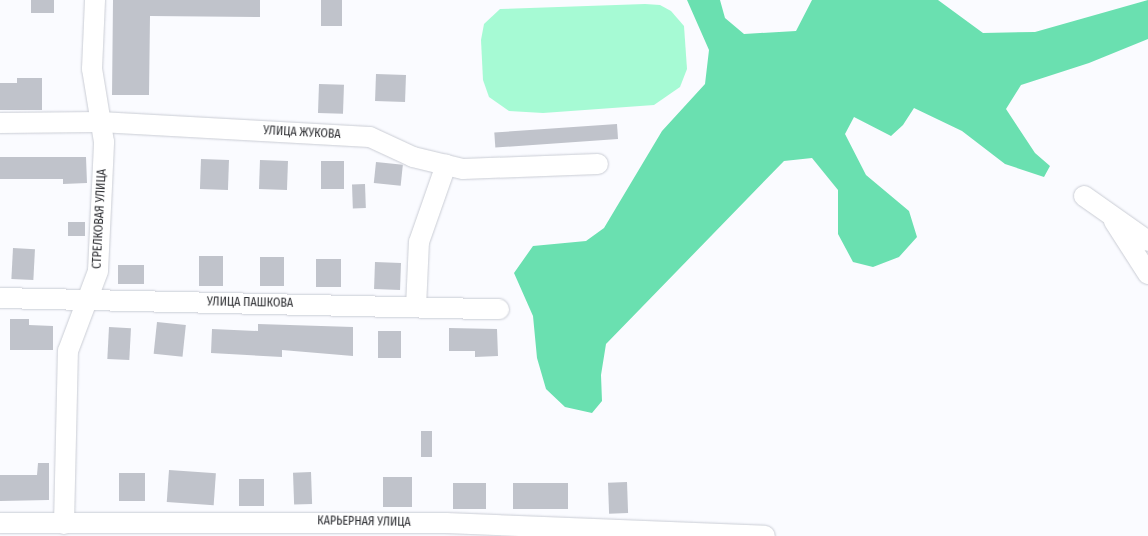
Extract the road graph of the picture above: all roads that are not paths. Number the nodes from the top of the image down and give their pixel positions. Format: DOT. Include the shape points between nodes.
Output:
graph roads {
  1 [pos="95,0"];
  2 [pos="100,122"];
  3 [pos="0,123"];
  4 [pos="598,164"];
  5 [pos="446,165"];
  6 [pos="1084,196"];
  7 [pos="1109,214"];
  8 [pos="1148,241"];
  9 [pos="1148,274"];
  10 [pos="0,298"];
  11 [pos="85,299"];
  12 [pos="416,307"];
  13 [pos="499,309"];
  14 [pos="0,523"];
  15 [pos="64,524"];
  16 [pos="765,536"];
  1 -- 2 [label="street, СТРЕЛКОВАЯ УЛИЦА" via="92,69"];
  2 -- 3 [label="street, УЛИЦА ЖУКОВА"];
  2 -- 5 [label="street, УЛИЦА ЖУКОВА" via="370,137 413,157"];
  2 -- 11 [label="street, СТРЕЛКОВАЯ УЛИЦА" via="104,142 98,271"];
  4 -- 5 [label="street, УЛИЦА ЖУКОВА" via="463,169"];
  5 -- 12 [label="street" via="419,242"];
  6 -- 7 [label="street"];
  7 -- 8 [label="street"];
  7 -- 9 [label="street"];
  10 -- 11 [label="street, УЛИЦА ПАШКОВА"];
  11 -- 12 [label="street, УЛИЦА ПАШКОВА"];
  11 -- 15 [label="street, СТРЕЛКОВАЯ УЛИЦА" via="68,351"];
  12 -- 13 [label="street, УЛИЦА ПАШКОВА"];
  14 -- 15 [label="street, КАРЬЕРНАЯ УЛИЦА"];
  15 -- 16 [label="street, КАРЬЕРНАЯ УЛИЦА" via="273,520 446,523"];
}
